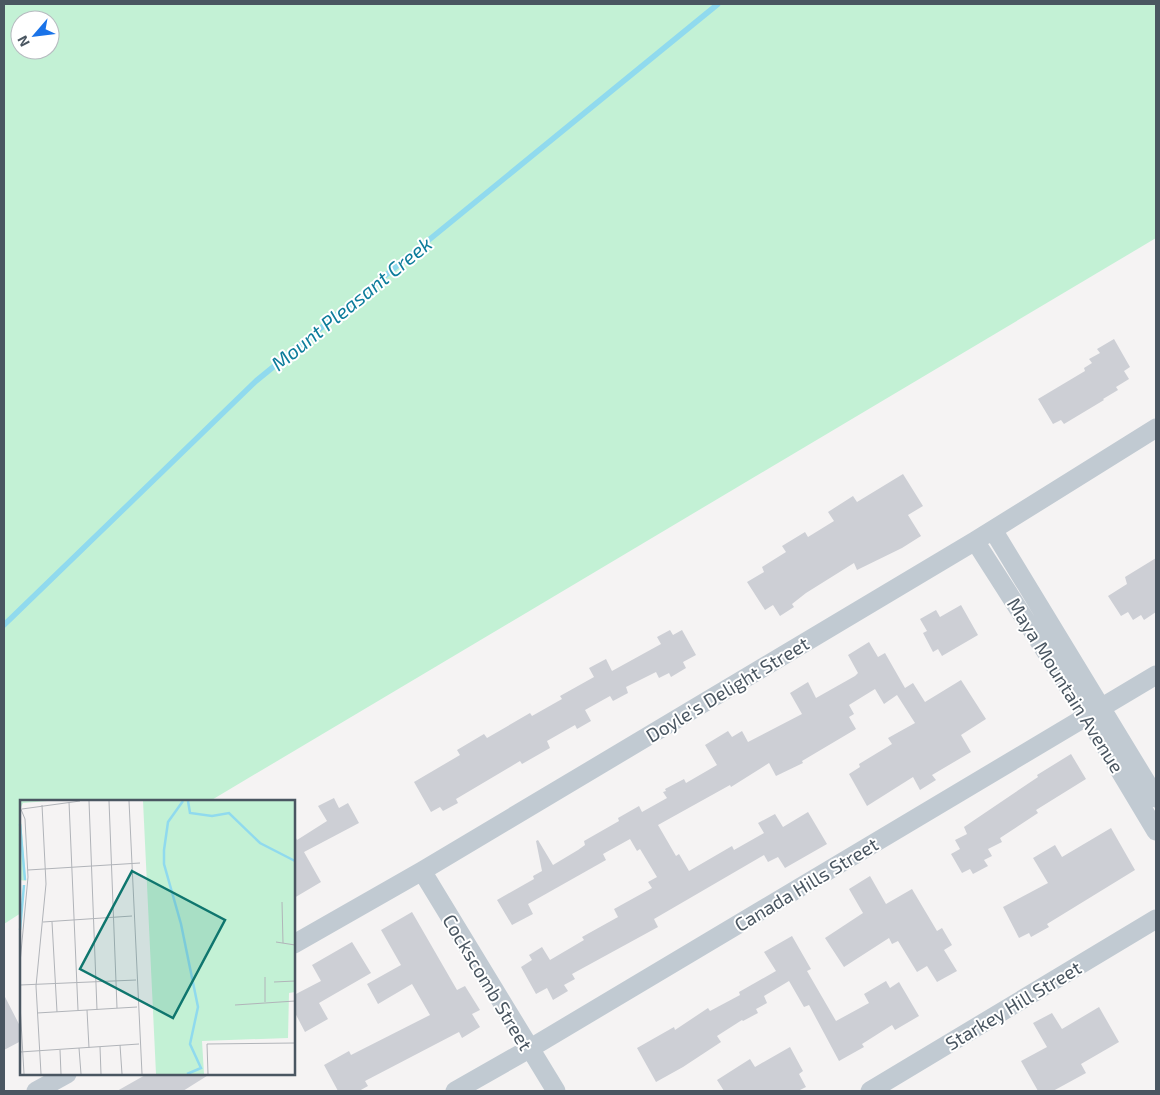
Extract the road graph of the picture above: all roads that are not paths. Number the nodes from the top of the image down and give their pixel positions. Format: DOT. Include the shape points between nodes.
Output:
graph roads {
  1 [pos="1156,428"];
  2 [pos="993,530"];
  3 [pos="975,541"];
  4 [pos="1156,675"];
  5 [pos="1094,712"];
  6 [pos="1156,798"];
  7 [pos="1156,830"];
  8 [pos="422,871"];
  9 [pos="1156,919"];
  10 [pos="295,943"];
  11 [pos="529,1049"];
  12 [pos="65,1075"];
  13 [pos="36,1091"];
  14 [pos="455,1091"];
  15 [pos="556,1091"];
  16 [pos="870,1091"];
  1 -- 2 [label="street, Doyle's Delight Street"];
  2 -- 3 [label="street, Doyle's Delight Street"];
  2 -- 5 [label="street, Maya Mountain Avenue"];
  3 -- 5 [label="street, Maya Mountain Avenue"];
  3 -- 8 [label="street, Doyle's Delight Street"];
  4 -- 5 [label="street, Canada Hills Street"];
  5 -- 6 [label="street, Maya Mountain Avenue"];
  5 -- 7 [label="street, Maya Mountain Avenue"];
  5 -- 11 [label="street, Canada Hills Street"];
  8 -- 10 [label="street, Doyle's Delight Street"];
  8 -- 11 [label="street, Cockscomb Street"];
  9 -- 16 [label="street, Starkey Hill Street"];
  11 -- 14 [label="street, Canada Hills Street"];
  11 -- 15 [label="street, Cockscomb Street"];
  12 -- 13 [label="street"];
}
